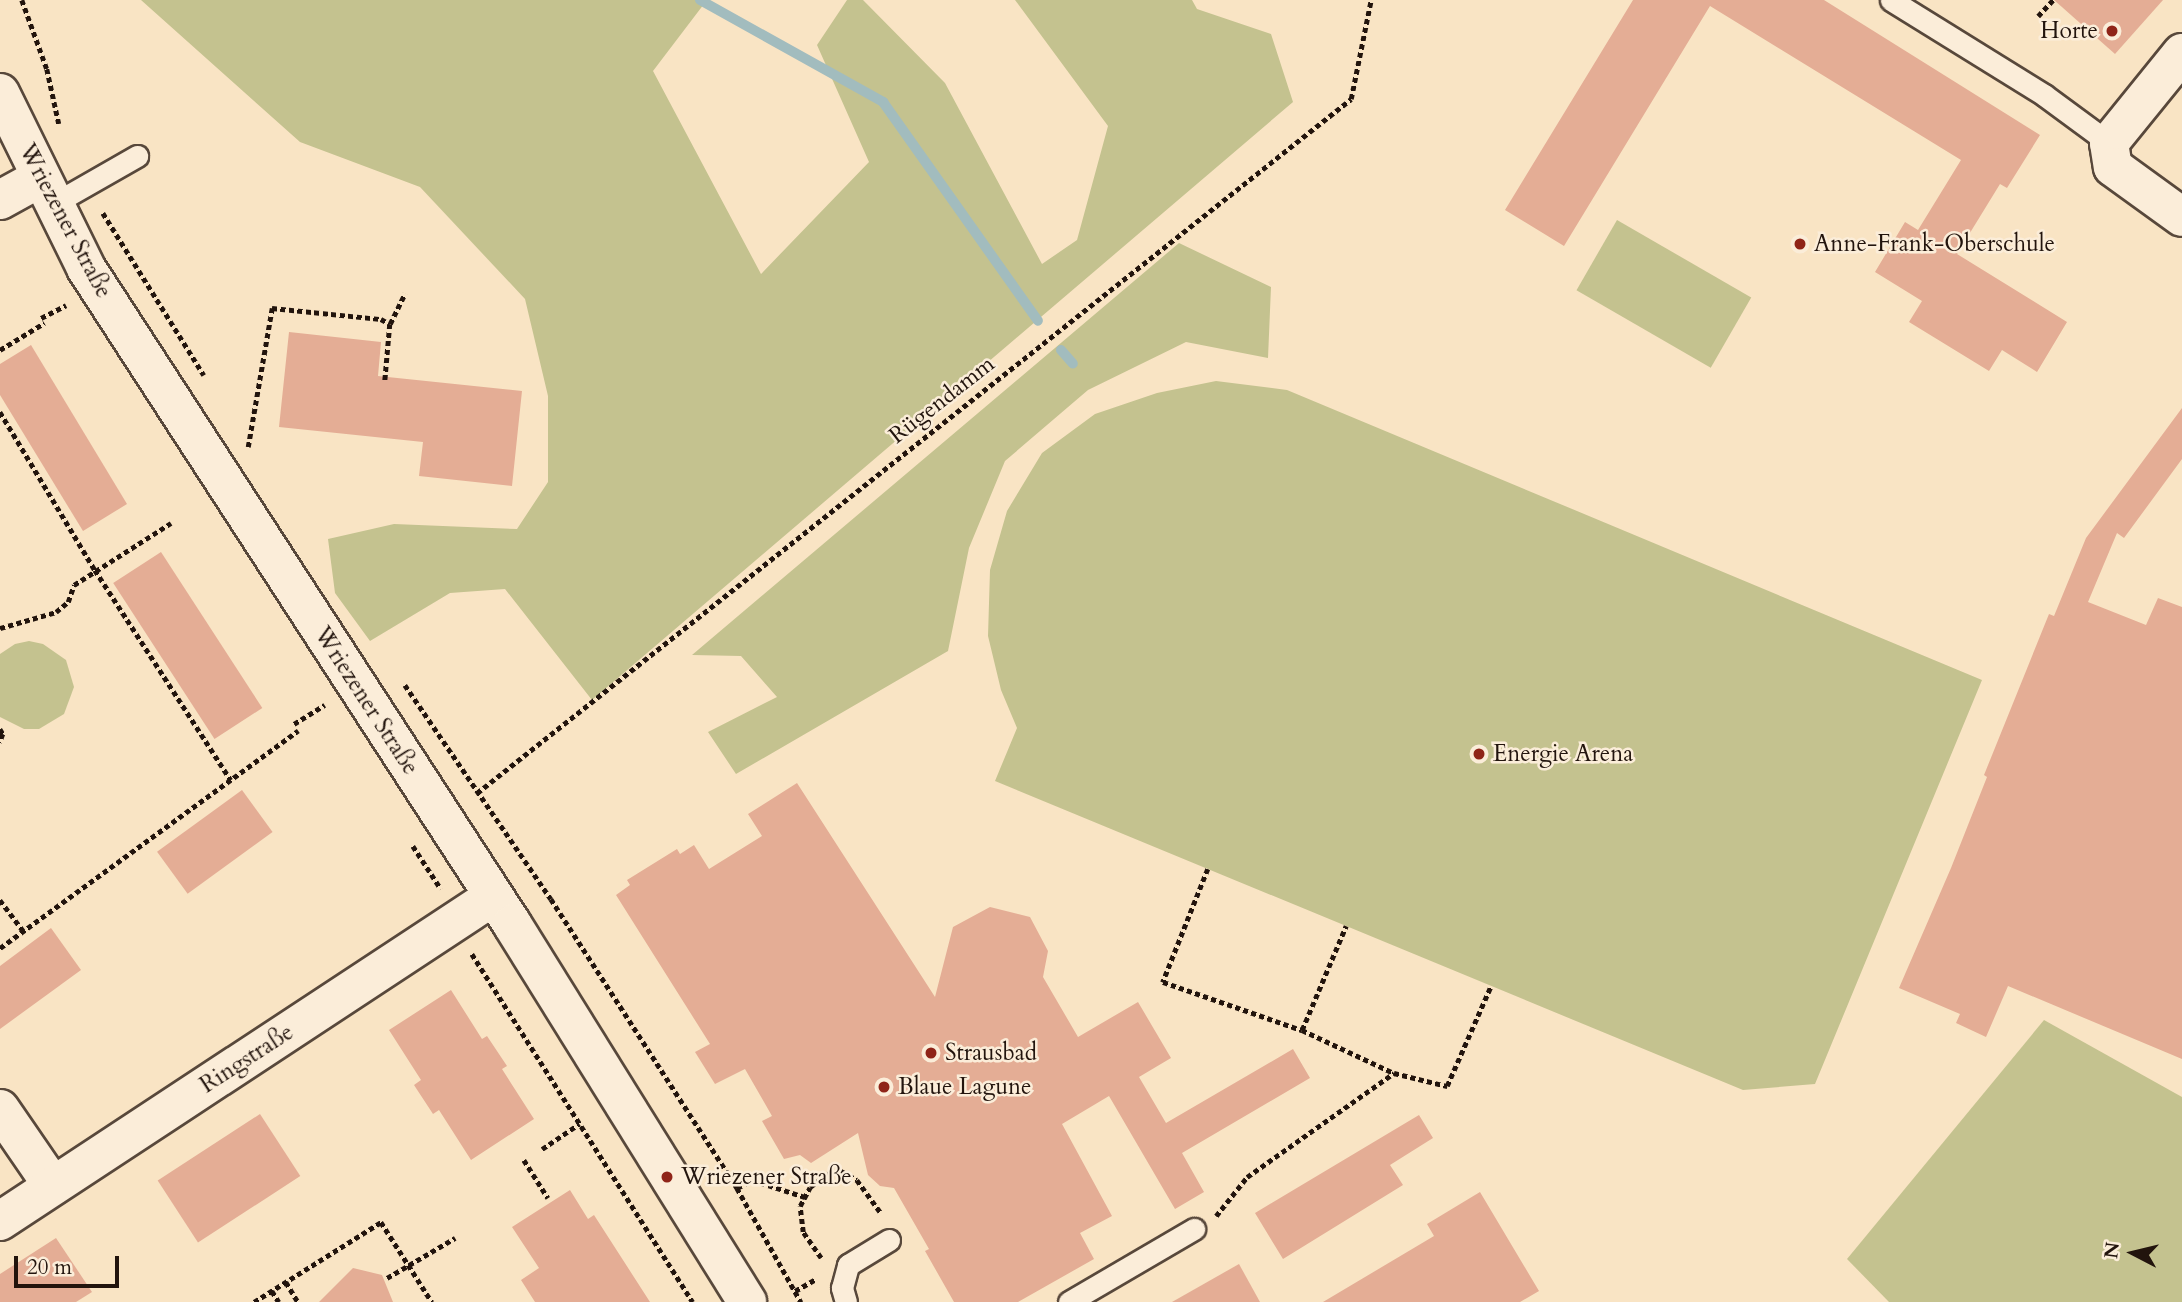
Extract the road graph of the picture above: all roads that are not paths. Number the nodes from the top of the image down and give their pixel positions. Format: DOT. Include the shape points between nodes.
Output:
graph roads {
  1 [pos="1891,0"];
  2 [pos="2182,53"];
  3 [pos="0,93"];
  4 [pos="2109,143"];
  5 [pos="137,156"];
  6 [pos="47,191"];
  7 [pos="0,200"];
  8 [pos="2182,218"];
  9 [pos="494,896"];
  10 [pos="0,1109"];
  11 [pos="52,1186"];
  12 [pos="0,1221"];
  13 [pos="1194,1229"];
  14 [pos="889,1240"];
  15 [pos="844,1295"];
  16 [pos="747,1302"];
  17 [pos="1069,1302"];
  1 -- 4 [label="lane" via="2044,95"];
  2 -- 4 [label="street"];
  3 -- 6 [label="street, Wriezener Straße"];
  4 -- 8 [label="street" via="2113,167"];
  5 -- 6 [label="lane" via="87,186"];
  6 -- 7 [label="street"];
  6 -- 9 [label="street, Wriezener Straße" via="86,268"];
  9 -- 11 [label="street, Ringstraße"];
  9 -- 16 [label="street, Wriezener Straße"];
  10 -- 11 [label="street"];
  11 -- 12 [label="street, Ringstraße"];
  13 -- 17 [label="lane"];
  14 -- 15 [label="lane" via="848,1265"];
}
